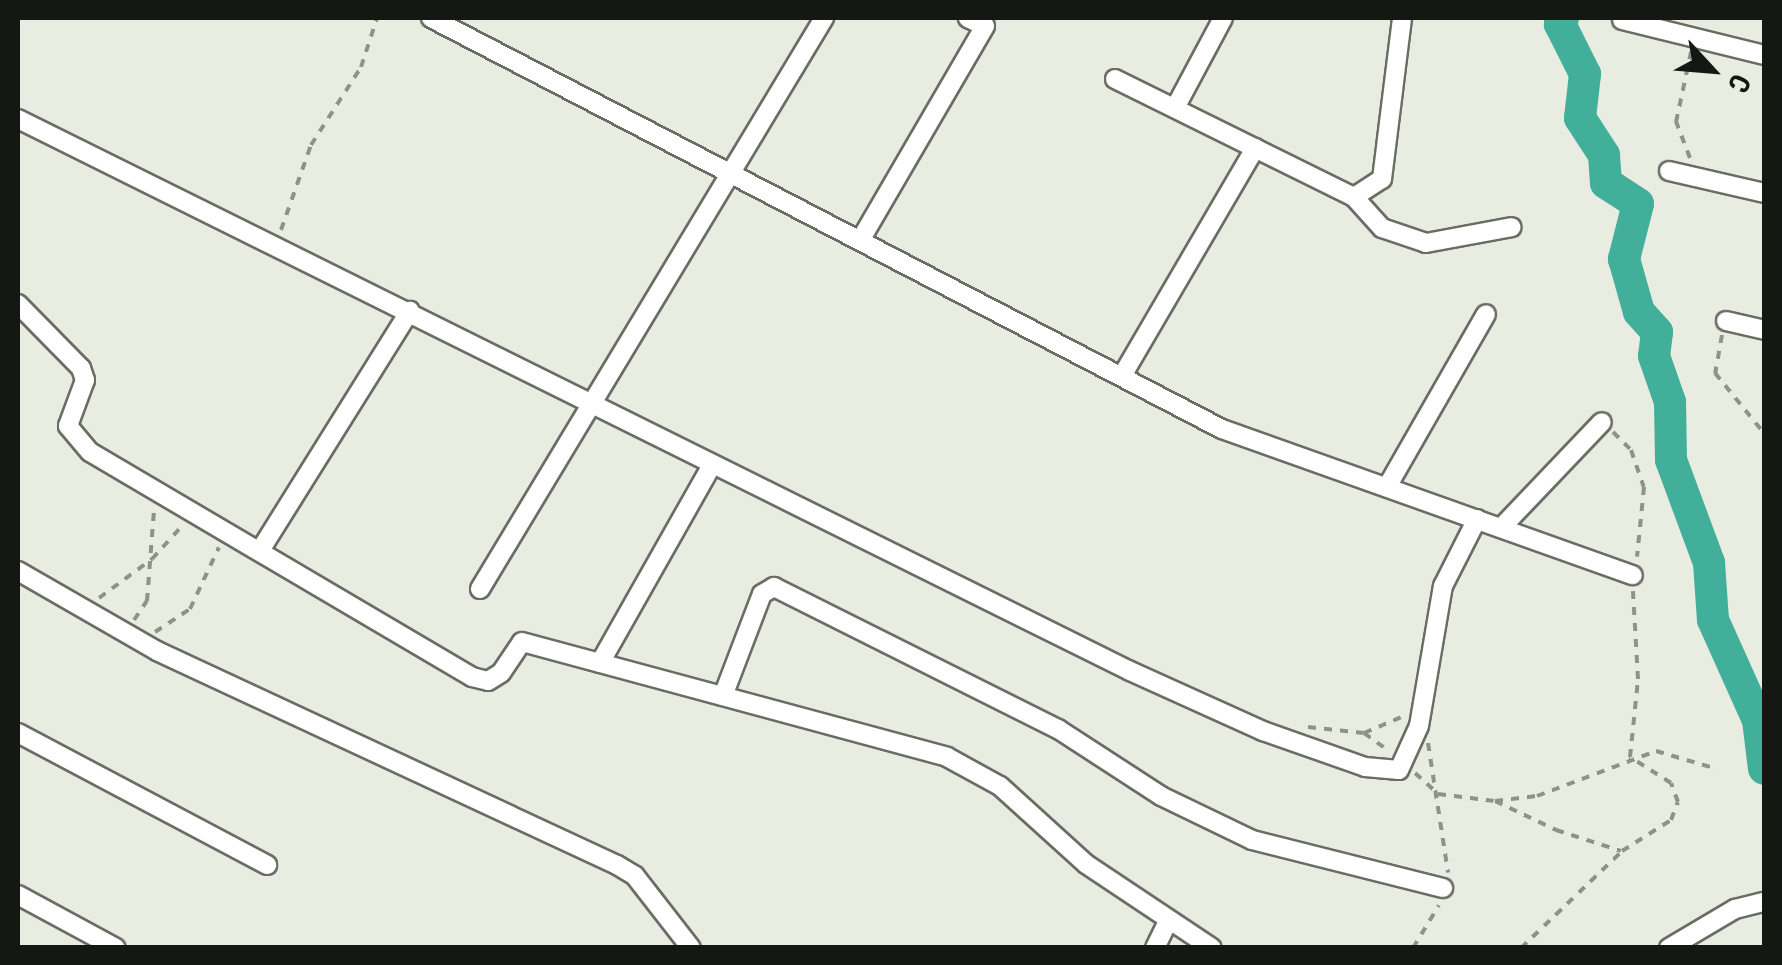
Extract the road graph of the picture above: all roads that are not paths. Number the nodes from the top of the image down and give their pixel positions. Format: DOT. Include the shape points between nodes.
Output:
graph roads {
  1 [pos="431,18"];
  2 [pos="824,18"];
  3 [pos="968,18"];
  4 [pos="1223,18"];
  5 [pos="1402,18"];
  6 [pos="1700,18"];
  7 [pos="1622,20"];
  8 [pos="461,24"];
  9 [pos="1694,38"];
  10 [pos="1764,54"];
  11 [pos="1114,79"];
  12 [pos="1175,108"];
  13 [pos="18,119"];
  14 [pos="1255,148"];
  15 [pos="728,171"];
  16 [pos="1669,171"];
  17 [pos="1764,193"];
  18 [pos="1354,197"];
  19 [pos="1512,228"];
  20 [pos="860,238"];
  21 [pos="18,304"];
  22 [pos="410,311"];
  23 [pos="1486,314"];
  24 [pos="1726,321"];
  25 [pos="1764,330"];
  26 [pos="1122,376"];
  27 [pos="588,402"];
  28 [pos="1602,422"];
  29 [pos="712,464"];
  30 [pos="1388,487"];
  31 [pos="1477,519"];
  32 [pos="1501,528"];
  33 [pos="261,549"];
  34 [pos="18,571"];
  35 [pos="1633,575"];
  36 [pos="480,589"];
  37 [pos="600,663"];
  38 [pos="722,696"];
  39 [pos="18,733"];
  40 [pos="267,866"];
  41 [pos="1443,888"];
  42 [pos="18,896"];
  43 [pos="1764,902"];
  44 [pos="1168,921"];
  45 [pos="116,948"];
  46 [pos="691,948"];
  47 [pos="1155,948"];
  48 [pos="1212,948"];
  49 [pos="1669,948"];
  1 -- 8 [label="street"];
  2 -- 15 [label="street"];
  3 -- 20 [label="street" via="984,26"];
  4 -- 12 [label="street"];
  5 -- 18 [label="street" via="1382,178"];
  6 -- 9 [label="street"];
  7 -- 9 [label="street"];
  8 -- 15 [label="street"];
  9 -- 10 [label="street"];
  11 -- 12 [label="street"];
  12 -- 14 [label="street"];
  13 -- 22 [label="street"];
  14 -- 18 [label="street"];
  14 -- 26 [label="street"];
  15 -- 20 [label="street"];
  15 -- 27 [label="street"];
  16 -- 17 [label="street"];
  18 -- 19 [label="street" via="1382,228 1426,242"];
  20 -- 26 [label="street"];
  21 -- 33 [label="street" via="81,368 85,380 68,426 76,438"];
  22 -- 27 [label="street"];
  22 -- 33 [label="street"];
  23 -- 30 [label="street"];
  24 -- 25 [label="street"];
  26 -- 30 [label="street" via="1222,428"];
  27 -- 29 [label="street"];
  27 -- 36 [label="street"];
  28 -- 32 [label="street"];
  29 -- 31 [label="street" via="1130,671 1316,751 1399,770 1419,726 1443,586"];
  29 -- 37 [label="street"];
  30 -- 31 [label="street"];
  31 -- 32 [label="street"];
  32 -- 35 [label="street"];
  33 -- 37 [label="street" via="472,677 488,681 501,673 522,642"];
  34 -- 46 [label="street" via="133,637 617,865 635,876"];
  37 -- 38 [label="street"];
  38 -- 41 [label="street" via="762,594 774,587 1058,729 1161,796 1252,840"];
  38 -- 44 [label="street" via="969,766 1086,864"];
  39 -- 40 [label="street"];
  42 -- 45 [label="street"];
  43 -- 49 [label="street" via="1735,909"];
  44 -- 47 [label="street"];
  44 -- 48 [label="street"];
}
